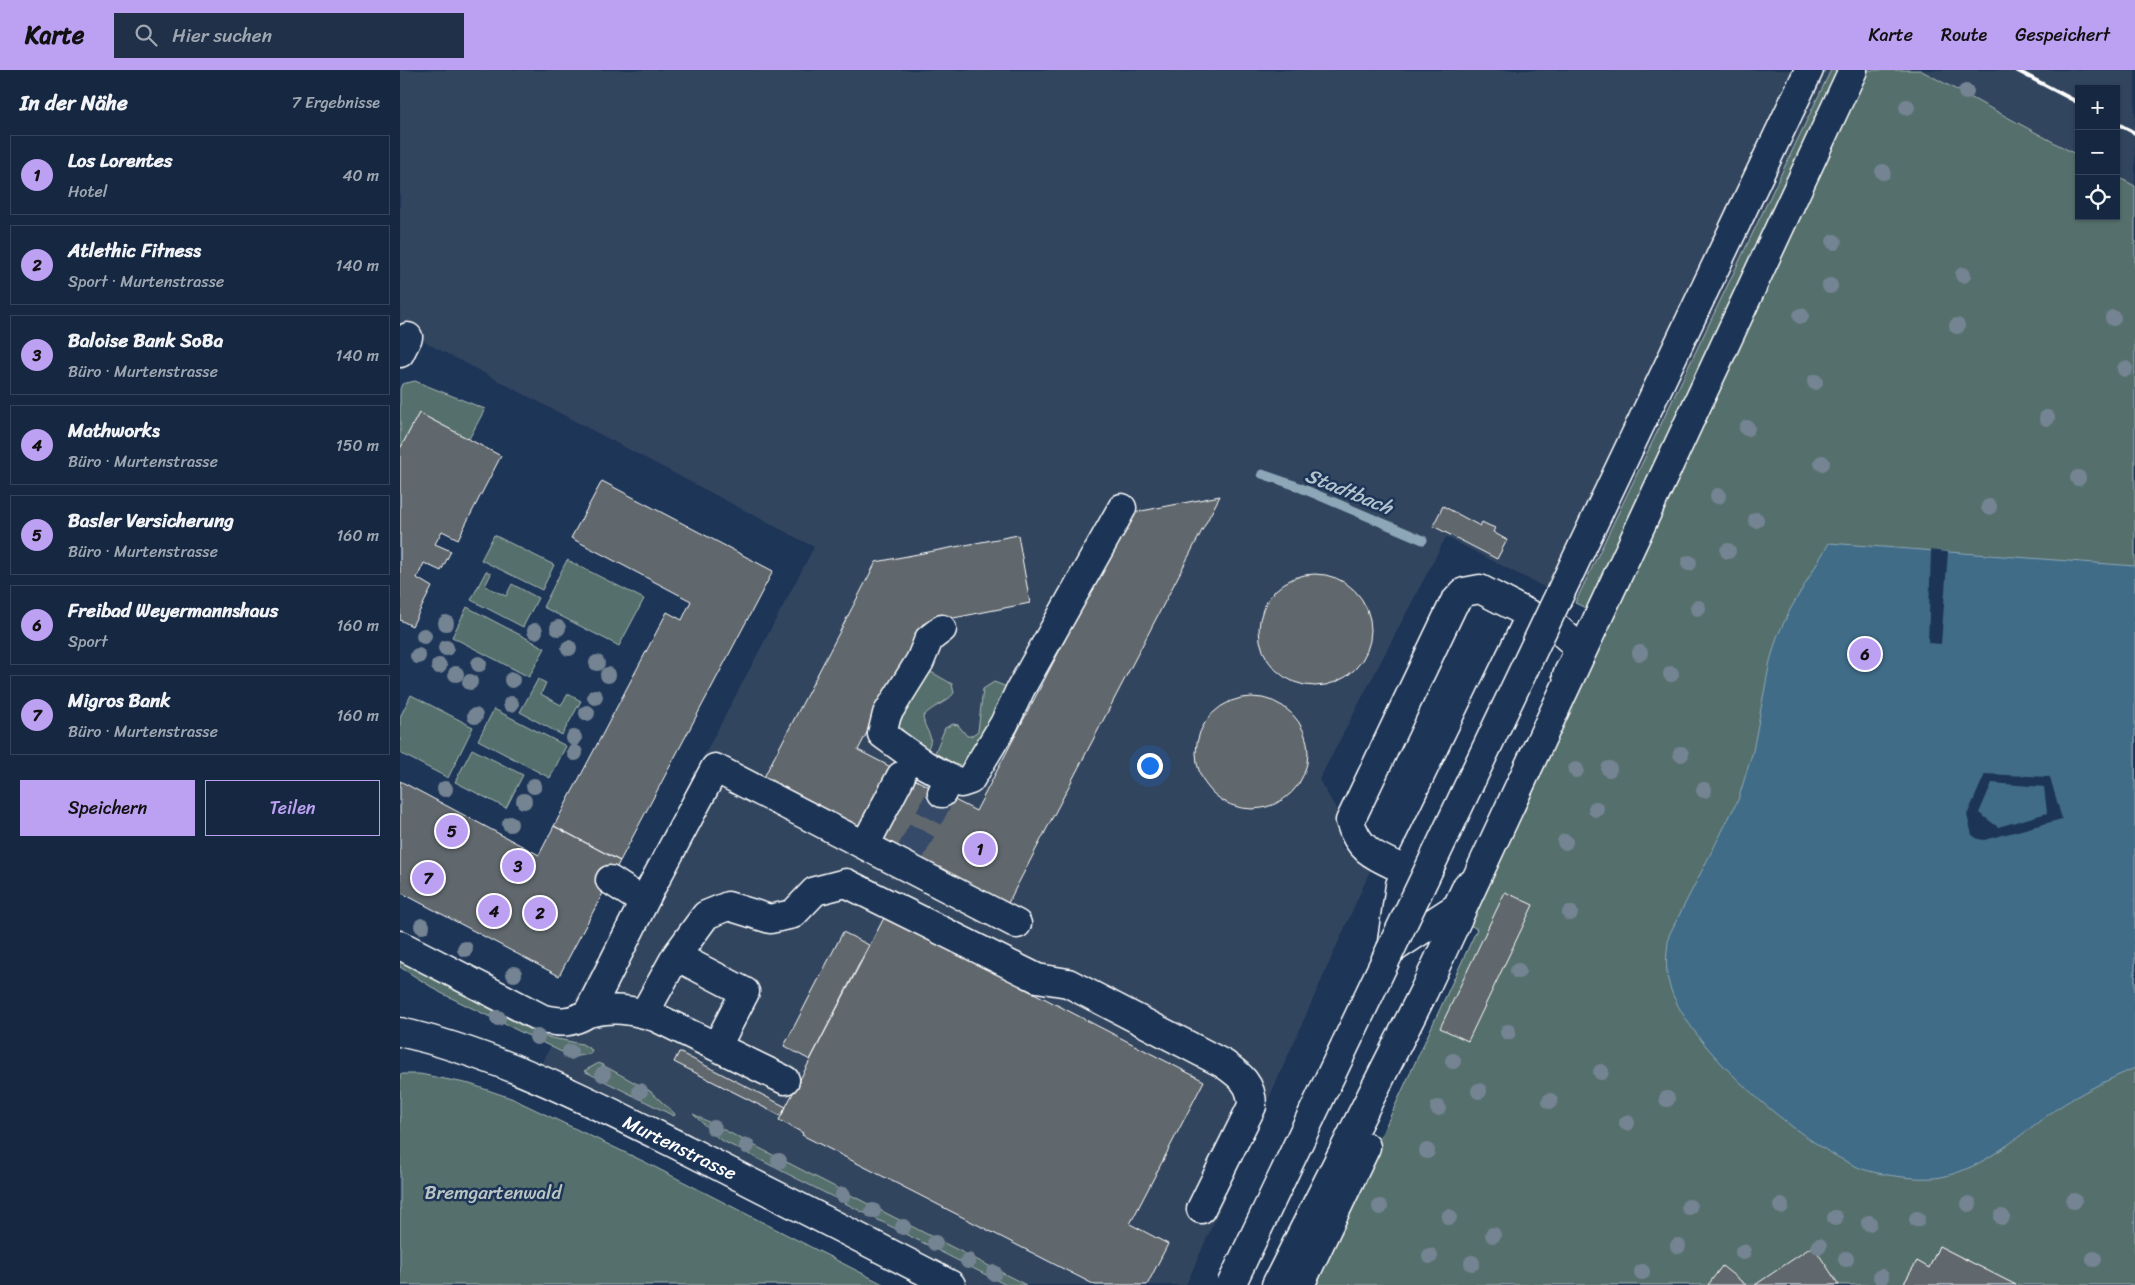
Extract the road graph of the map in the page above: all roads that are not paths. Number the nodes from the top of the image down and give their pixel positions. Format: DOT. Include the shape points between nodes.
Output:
graph roads {
  1 [pos="1809,70"];
  2 [pos="1853,70"];
  3 [pos="1122,508"];
  4 [pos="1530,616"];
  5 [pos="942,629"];
  6 [pos="901,776"];
  7 [pos="865,846"];
  8 [pos="1407,871"];
  9 [pos="610,880"];
  10 [pos="644,902"];
  11 [pos="1016,924"];
  12 [pos="400,945"];
  13 [pos="1391,950"];
  14 [pos="676,956"];
  15 [pos="1424,991"];
  16 [pos="588,1014"];
  17 [pos="644,1014"];
  18 [pos="400,1032"];
  19 [pos="717,1046"];
  20 [pos="785,1080"];
  21 [pos="1201,1209"];
  22 [pos="951,1285"];
  23 [pos="1231,1285"];
  24 [pos="1245,1285"];
  25 [pos="1276,1285"];
  26 [pos="1300,1285"];
  1 -- 23 [label="main road, bridge"];
  2 -- 15 [label="main road"];
  3 -- 5 [label="main road" via="970,780 946,786 925,765 882,734 887,714 920,661 929,639"];
  4 -- 8 [label="main road"];
  4 -- 8 [label="main road" via="1480,589 1464,592 1447,616 1350,820 1361,846"];
  4 -- 13 [label="main road" via="1567,636 1576,645 1576,657 1457,907"];
  6 -- 7 [label="main road"];
  7 -- 10 [label="main road" via="715,768"];
  7 -- 11 [label="main road" via="906,860"];
  8 -- 13 [label="main road" via="1400,885"];
  9 -- 10 [label="main road"];
  10 -- 16 [label="main road"];
  12 -- 16 [label="main road" via="543,1019 569,1022"];
  13 -- 24 [label="main road" via="1331,1086 1312,1141"];
  14 -- 17 [label="main road"];
  14 -- 19 [label="main road" via="745,992"];
  14 -- 21 [label="main road" via="706,916 728,906 770,919 793,914 815,891 846,883 1038,978 1068,983 1224,1064 1247,1085 1252,1094 1249,1116"];
  15 -- 25 [label="main road"];
  15 -- 26 [label="main road" via="1377,1125"];
  16 -- 17 [label="main road" via="609,1008"];
  17 -- 19 [label="main road"];
  18 -- 22 [label="main road, Murtenstrasse" via="450,1045 546,1082"];
  19 -- 20 [label="main road"];
}
